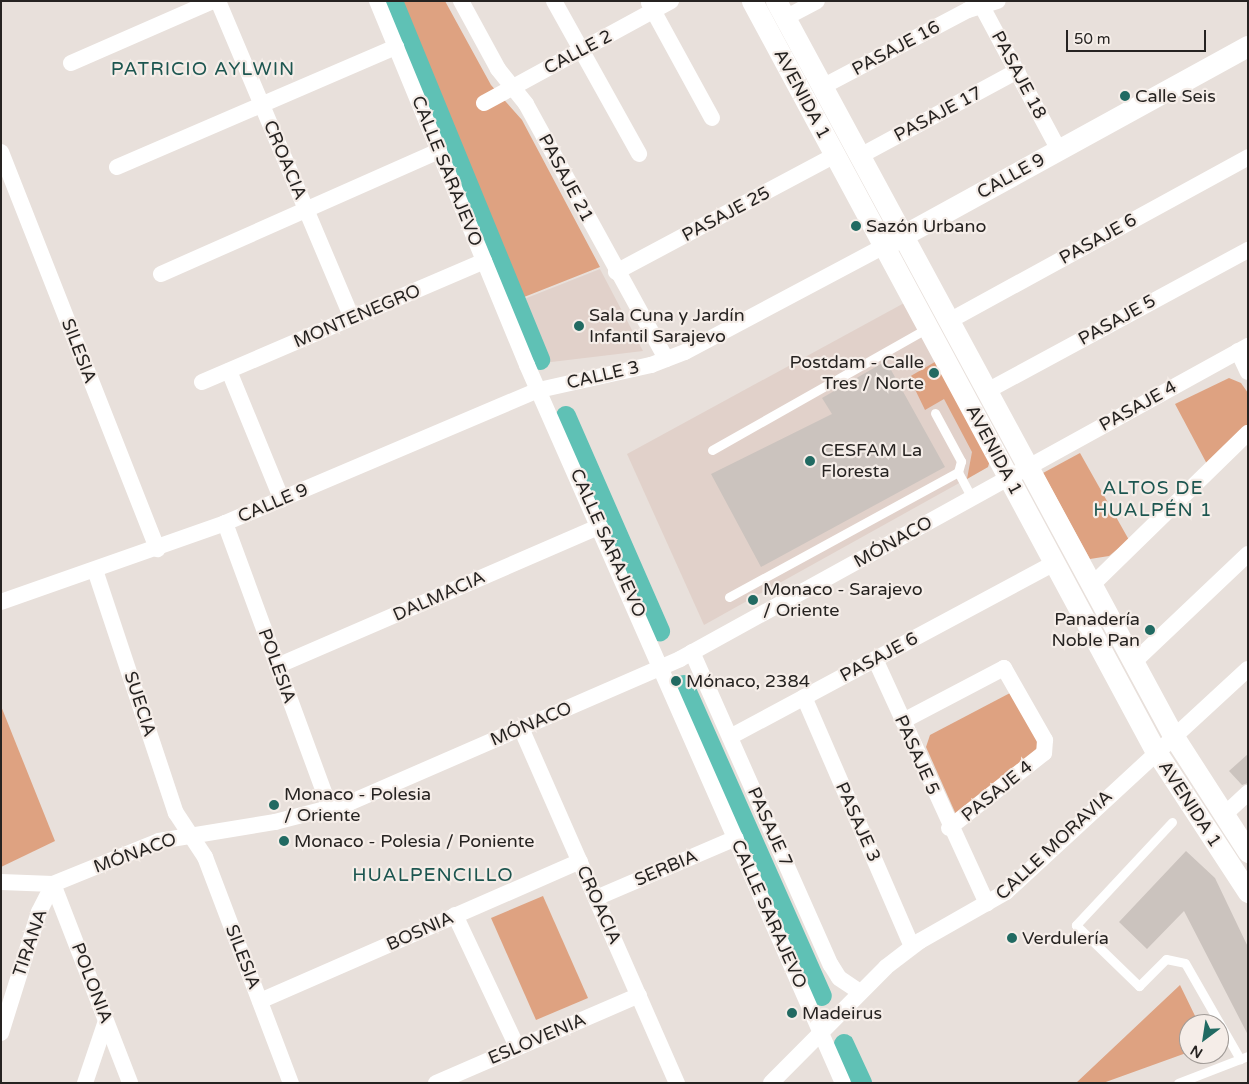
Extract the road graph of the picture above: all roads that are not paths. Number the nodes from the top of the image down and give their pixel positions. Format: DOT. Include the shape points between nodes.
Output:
graph roads {
  1 [pos="213,1"];
  2 [pos="218,1"];
  3 [pos="377,1"];
  4 [pos="461,1"];
  5 [pos="554,1"];
  6 [pos="671,1"];
  7 [pos="752,1"];
  8 [pos="817,1"];
  9 [pos="998,1"];
  10 [pos="980,4"];
  11 [pos="651,6"];
  12 [pos="781,10"];
  13 [pos="1248,46"];
  14 [pos="396,47"];
  15 [pos="581,50"];
  16 [pos="71,63"];
  17 [pos="1017,71"];
  18 [pos="513,87"];
  19 [pos="822,87"];
  20 [pos="484,103"];
  21 [pos="262,105"];
  22 [pos="712,118"];
  23 [pos="1059,150"];
  24 [pos="439,151"];
  25 [pos="1,152"];
  26 [pos="639,154"];
  27 [pos="835,155"];
  28 [pos="860,156"];
  29 [pos="1248,156"];
  30 [pos="116,167"];
  31 [pos="306,210"];
  32 [pos="903,235"];
  33 [pos="884,246"];
  34 [pos="1248,250"];
  35 [pos="484,261"];
  36 [pos="616,272"];
  37 [pos="162,274"];
  38 [pos="352,318"];
  39 [pos="949,321"];
  40 [pos="928,328"];
  41 [pos="1243,348"];
  42 [pos="666,359"];
  43 [pos="229,371"];
  44 [pos="1248,372"];
  45 [pos="202,382"];
  46 [pos="539,390"];
  47 [pos="987,391"];
  48 [pos="935,413"];
  49 [pos="1248,433"];
  50 [pos="712,450"];
  51 [pos="1028,467"];
  52 [pos="958,472"];
  53 [pos="1009,477"];
  54 [pos="972,498"];
  55 [pos="282,500"];
  56 [pos="225,523"];
  57 [pos="600,526"];
  58 [pos="157,549"];
  59 [pos="1248,554"];
  60 [pos="1056,563"];
  61 [pos="95,570"];
  62 [pos="1092,584"];
  63 [pos="729,597"];
  64 [pos="1,602"];
  65 [pos="692,652"];
  66 [pos="875,659"];
  67 [pos="1134,662"];
  68 [pos="277,666"];
  69 [pos="662,667"];
  70 [pos="1248,669"];
  71 [pos="804,697"];
  72 [pos="903,721"];
  73 [pos="521,728"];
  74 [pos="730,737"];
  75 [pos="1174,737"];
  76 [pos="1155,750"];
  77 [pos="1248,793"];
  78 [pos="330,810"];
  79 [pos="1223,816"];
  80 [pos="1172,822"];
  81 [pos="949,828"];
  82 [pos="191,834"];
  83 [pos="736,838"];
  84 [pos="1248,852"];
  85 [pos="580,861"];
  86 [pos="1,882"];
  87 [pos="53,884"];
  88 [pos="1248,892"];
  89 [pos="596,898"];
  90 [pos="987,904"];
  91 [pos="455,915"];
  92 [pos="912,946"];
  93 [pos="860,992"];
  94 [pos="639,995"];
  95 [pos="260,1001"];
  96 [pos="106,1021"];
  97 [pos="820,1032"];
  98 [pos="1,1033"];
  99 [pos="517,1048"];
  100 [pos="1244,1057"];
  101 [pos="85,1083"];
  102 [pos="130,1083"];
  103 [pos="291,1083"];
  104 [pos="436,1083"];
  105 [pos="677,1083"];
  106 [pos="771,1083"];
  107 [pos="843,1083"];
  108 [pos="1178,1083"];
  1 -- 16 [label="street"];
  2 -- 21 [label="street, CROACIA"];
  3 -- 14 [label="street, CALLE SARAJEVO"];
  4 -- 18 [label="street, PASAJE 21" via="498,69"];
  5 -- 15 [label="street"];
  6 -- 11 [label="street, CALLE 2"];
  7 -- 27 [label="street, AVENIDA 1"];
  8 -- 12 [label="street"];
  9 -- 10 [label="street, PASAJE 16"];
  10 -- 17 [label="street, PASAJE 18"];
  10 -- 19 [label="street, PASAJE 16"];
  11 -- 15 [label="street, CALLE 2"];
  11 -- 22 [label="street"];
  12 -- 19 [label="street, AVENIDA 1"];
  13 -- 23 [label="street, CALLE 9"];
  14 -- 21 [label="street"];
  14 -- 24 [label="street, CALLE SARAJEVO"];
  15 -- 18 [label="street, CALLE 2"];
  15 -- 26 [label="street"];
  17 -- 23 [label="street, PASAJE 18"];
  17 -- 28 [label="street, PASAJE 17"];
  18 -- 20 [label="street, CALLE 2"];
  18 -- 36 [label="street, PASAJE 21" via="526,104"];
  19 -- 28 [label="street, AVENIDA 1"];
  21 -- 30 [label="street"];
  21 -- 31 [label="street, CROACIA"];
  23 -- 32 [label="street, CALLE 9"];
  24 -- 31 [label="street"];
  24 -- 35 [label="street, CALLE SARAJEVO"];
  25 -- 58 [label="street, SILESIA"];
  27 -- 33 [label="street, AVENIDA 1"];
  27 -- 36 [label="street, PASAJE 25"];
  28 -- 32 [label="street, AVENIDA 1"];
  29 -- 39 [label="street, PASAJE 6"];
  31 -- 37 [label="street"];
  31 -- 38 [label="street, CROACIA"];
  32 -- 33 [label="street, CALLE 9"];
  32 -- 39 [label="street, AVENIDA 1"];
  33 -- 40 [label="street, AVENIDA 1"];
  33 -- 42 [label="street, CALLE 9"];
  34 -- 47 [label="street, PASAJE 5"];
  35 -- 38 [label="street, MONTENEGRO"];
  35 -- 46 [label="street, CALLE SARAJEVO"];
  36 -- 42 [label="street, PASAJE 21"];
  38 -- 43 [label="street, MONTENEGRO"];
  39 -- 47 [label="street, AVENIDA 1"];
  40 -- 50 [label="lane"];
  40 -- 53 [label="street, AVENIDA 1"];
  41 -- 44 [label="street"];
  41 -- 51 [label="street, PASAJE 4"];
  42 -- 46 [label="street, CALLE 3"];
  43 -- 45 [label="street, MONTENEGRO"];
  43 -- 55 [label="street"];
  46 -- 55 [label="street, CALLE 9"];
  46 -- 57 [label="street, CALLE SARAJEVO"];
  47 -- 51 [label="street, AVENIDA 1"];
  48 -- 52 [label="lane" via="961,461"];
  49 -- 62 [label="street"];
  51 -- 53 [label="street, MÓNACO"];
  51 -- 62 [label="street, AVENIDA 1"];
  52 -- 54 [label="lane"];
  52 -- 63 [label="lane"];
  53 -- 54 [label="street, MÓNACO"];
  53 -- 60 [label="street, AVENIDA 1"];
  54 -- 65 [label="street, MÓNACO"];
  55 -- 56 [label="street, CALLE 9"];
  56 -- 58 [label="street, CALLE 9"];
  56 -- 68 [label="street, POLESIA"];
  57 -- 68 [label="street, DALMACIA"];
  57 -- 69 [label="street, CALLE SARAJEVO"];
  58 -- 61 [label="street, CALLE 9"];
  59 -- 67 [label="street"];
  60 -- 66 [label="street, PASAJE 6"];
  60 -- 76 [label="street, AVENIDA 1"];
  61 -- 64 [label="street, CALLE 9"];
  61 -- 82 [label="street, SUECIA" via="176,813"];
  62 -- 67 [label="street, AVENIDA 1"];
  65 -- 69 [label="street, MÓNACO"];
  65 -- 74 [label="street, PASAJE 7"];
  66 -- 71 [label="street, PASAJE 6"];
  66 -- 72 [label="street, PASAJE 5"];
  67 -- 75 [label="street, AVENIDA 1"];
  68 -- 78 [label="street, POLESIA"];
  69 -- 73 [label="street, MÓNACO"];
  69 -- 83 [label="street, CALLE SARAJEVO"];
  70 -- 75 [label="street, CALLE MORAVIA"];
  71 -- 74 [label="street, PASAJE 6"];
  71 -- 92 [label="street, PASAJE 3"];
  72 -- 81 [label="street, PASAJE 5"];
  72 -- 81 [label="street, PASAJE 4" via="1004,668 1046,740 1044,753"];
  73 -- 78 [label="street, MÓNACO"];
  73 -- 85 [label="street, CROACIA"];
  74 -- 93 [label="street, PASAJE 7" via="831,965 839,978"];
  75 -- 76 [label="street, CALLE MORAVIA"];
  75 -- 79 [label="street, AVENIDA 1"];
  76 -- 88 [label="street, AVENIDA 1"];
  76 -- 90 [label="street, CALLE MORAVIA" via="1014,885"];
  77 -- 79 [label="street"];
  78 -- 82 [label="street, MÓNACO"];
  79 -- 84 [label="street, AVENIDA 1"];
  80 -- 100 [label="lane" via="1076,924 1139,986 1166,958 1185,963"];
  81 -- 90 [label="street, PASAJE 5"];
  82 -- 87 [label="street, MÓNACO" via="159,841"];
  82 -- 95 [label="street, SILESIA" via="205,857"];
  83 -- 89 [label="street, SERBIA"];
  83 -- 97 [label="street, CALLE SARAJEVO"];
  85 -- 89 [label="street, CROACIA"];
  85 -- 91 [label="street, BOSNIA"];
  86 -- 87 [label="street, MÓNACO"];
  87 -- 96 [label="street, POLONIA"];
  87 -- 98 [label="street, TIRANA" via="39,912"];
  89 -- 94 [label="street, CROACIA"];
  90 -- 92 [label="street, CALLE MORAVIA"];
  91 -- 95 [label="street, BOSNIA"];
  91 -- 99 [label="street"];
  92 -- 93 [label="street, CALLE MORAVIA"];
  93 -- 97 [label="street, CALLE MORAVIA"];
  94 -- 99 [label="street, ESLOVENIA"];
  94 -- 105 [label="street, CROACIA"];
  95 -- 103 [label="street, SILESIA"];
  96 -- 101 [label="street"];
  96 -- 102 [label="street, POLONIA"];
  97 -- 106 [label="street, CALLE MORAVIA"];
  97 -- 107 [label="street, CALLE SARAJEVO"];
  99 -- 104 [label="street, ESLOVENIA"];
  100 -- 108 [label="lane"];
}
